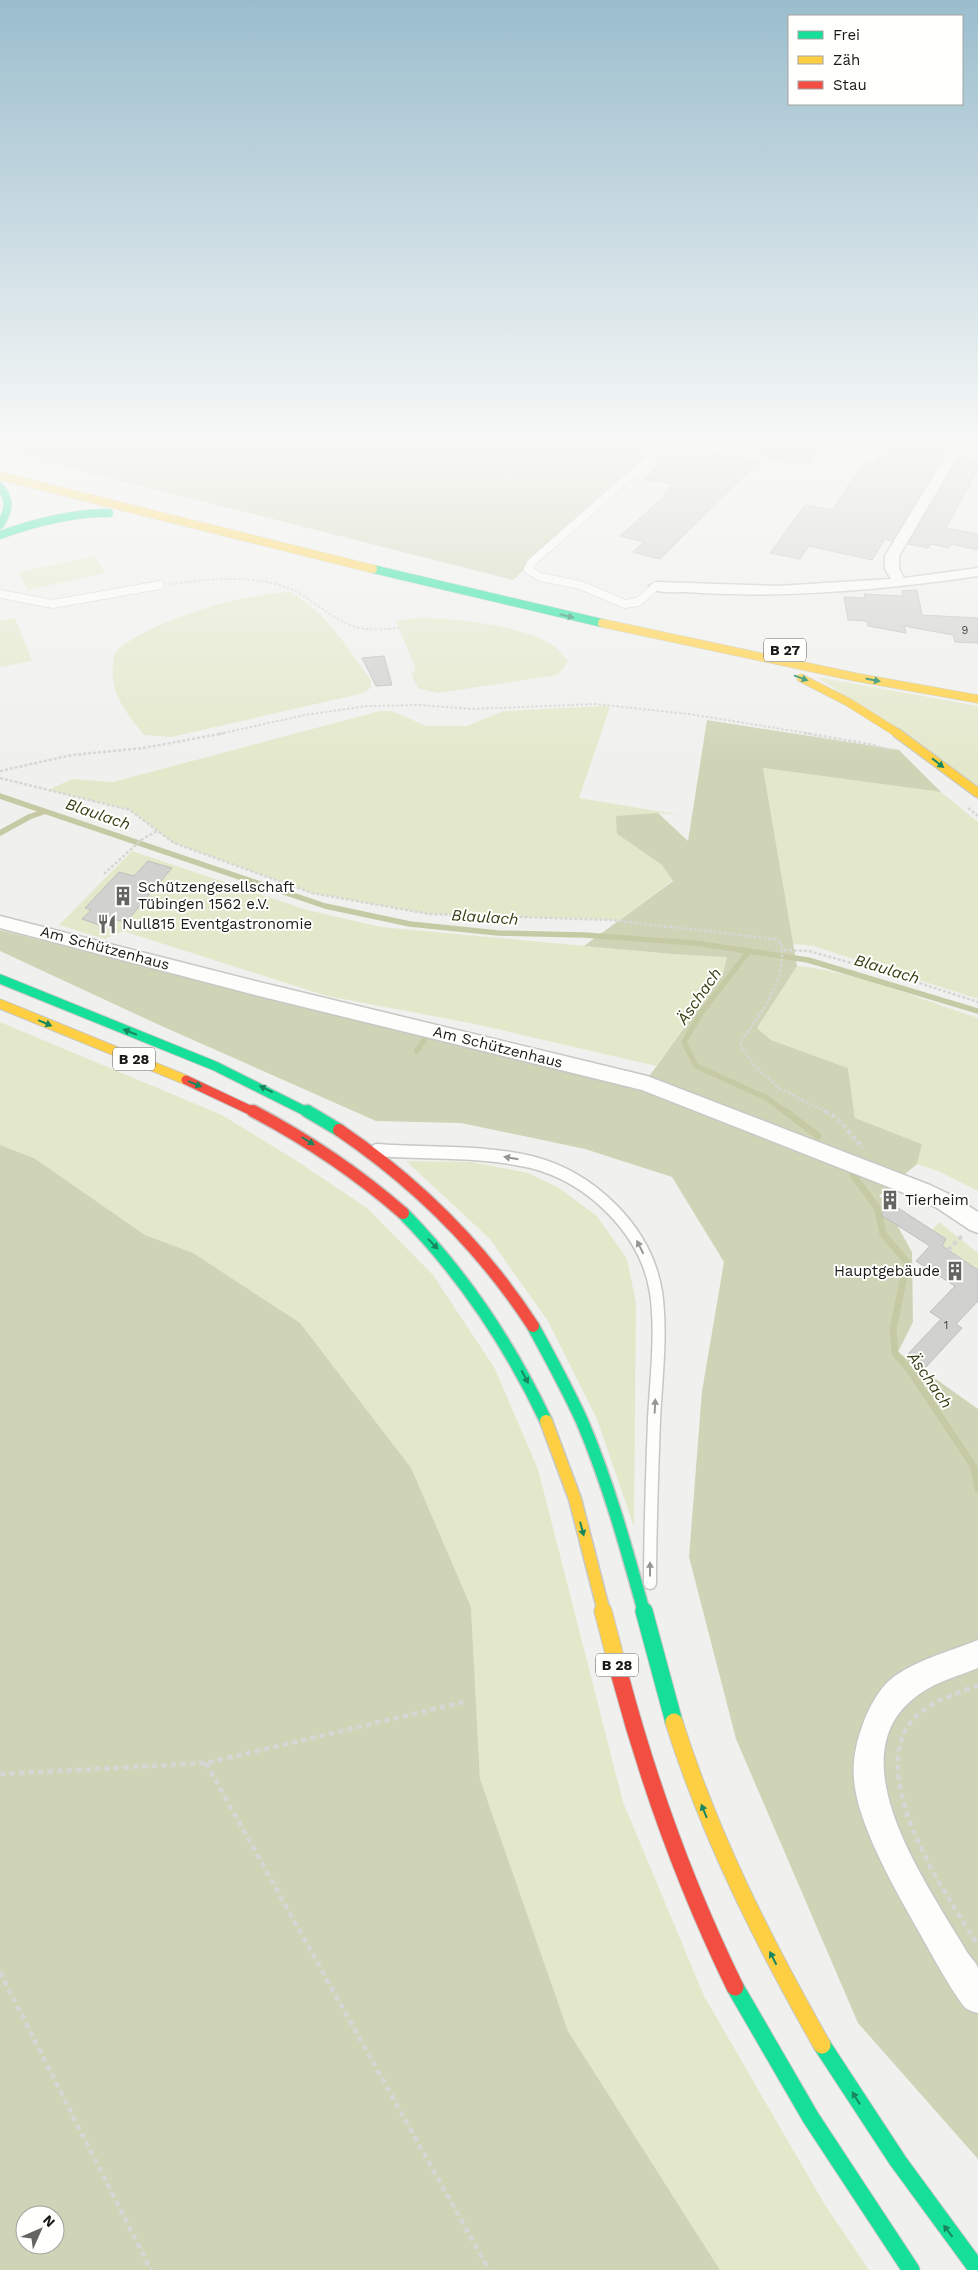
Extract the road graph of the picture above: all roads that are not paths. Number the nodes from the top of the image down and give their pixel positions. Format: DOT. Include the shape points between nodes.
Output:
graph roads {
  1 [pos="310,553"];
  2 [pos="353,553"];
  3 [pos="543,553"];
  4 [pos="894,553"];
  5 [pos="978,572"];
  6 [pos="900,582"];
  7 [pos="160,585"];
  8 [pos="656,586"];
  9 [pos="0,594"];
  10 [pos="739,653"];
  11 [pos="815,656"];
  12 [pos="978,699"];
  13 [pos="978,793"];
  14 [pos="0,922"];
  15 [pos="0,979"];
  16 [pos="0,1004"];
  17 [pos="368,1149"];
  18 [pos="978,1224"];
  19 [pos="650,1635"];
  20 [pos="978,1654"];
  21 [pos="978,1997"];
  22 [pos="911,2270"];
  23 [pos="978,2270"];
  1 -- 10 [label="highway, B 27, one-way" via="449,588"];
  2 -- 11 [label="highway, B 27" via="528,595"];
  3 -- 8 [label="lane" via="528,569 540,577 580,585 625,604 638,602"];
  4 -- 6 [label="street" via="892,569"];
  5 -- 6 [label="street"];
  6 -- 8 [label="street" via="706,590"];
  7 -- 9 [label="lane" via="53,604"];
  10 -- 12 [label="highway, B 27, one-way"];
  10 -- 13 [label="highway, one-way" via="819,685 862,707"];
  14 -- 18 [label="street, Am Schützenhaus" via="259,990 647,1084 922,1191"];
  17 -- 15 [label="highway, B 28, one-way" via="308,1111 255,1084"];
  16 -- 22 [label="highway, B 28, one-way" via="203,1087 294,1132 371,1185 405,1214 475,1294 505,1338 554,1438 646,1771 673,1850 709,1934 805,2108"];
  17 -- 19 [label="highway, B 28" via="410,1181 476,1246 537,1328 562,1373 602,1467"];
  19 -- 17 [label="lane, one-way" via="650,1522 658,1318 654,1286 645,1257 631,1230 613,1208 592,1191 534,1162 505,1157"];
  23 -- 19 [label="highway, B 28, one-way" via="876,2130 775,1962 735,1883 702,1806 676,1730"];
  20 -- 21 [label="street" via="897,1692 883,1713 870,1759 870,1788 880,1820 908,1882"];
}
